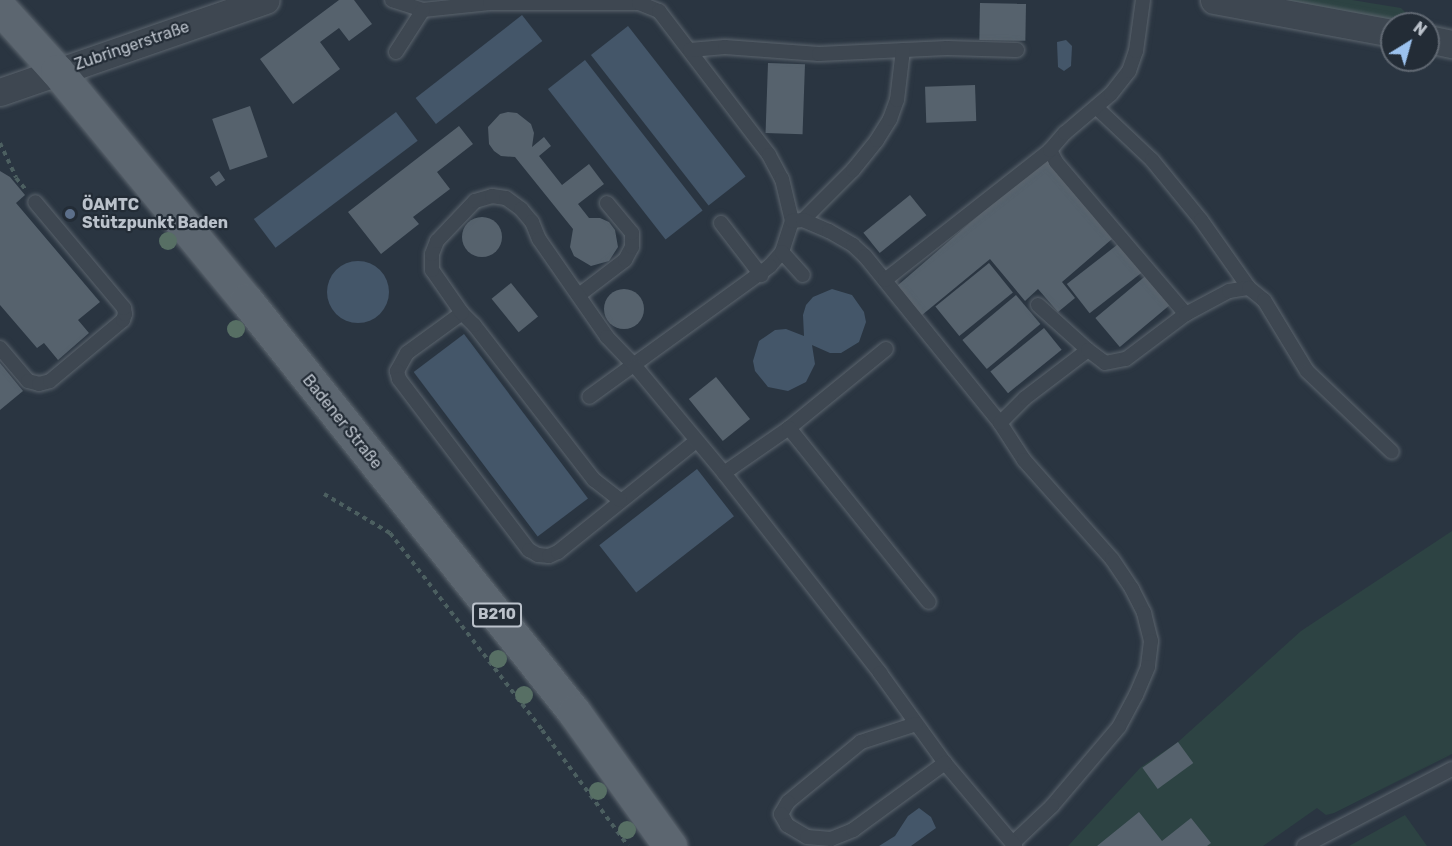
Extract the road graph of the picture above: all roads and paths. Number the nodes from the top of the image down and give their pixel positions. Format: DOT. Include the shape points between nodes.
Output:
graph roads {
  1 [pos="265,0"];
  2 [pos="392,0"];
  3 [pos="1143,0"];
  4 [pos="1214,0"];
  5 [pos="0,9"];
  6 [pos="423,10"];
  7 [pos="1380,31"];
  8 [pos="690,50"];
  9 [pos="903,50"];
  10 [pos="1017,50"];
  11 [pos="396,52"];
  12 [pos="57,71"];
  13 [pos="0,92"];
  14 [pos="1097,108"];
  15 [pos="0,143"];
  16 [pos="1050,150"];
  17 [pos="35,202"];
  18 [pos="607,203"];
  19 [pos="798,220"];
  20 [pos="721,223"];
  21 [pos="782,252"];
  22 [pos="761,275"];
  23 [pos="803,275"];
  24 [pos="885,280"];
  25 [pos="1249,288"];
  26 [pos="579,295"];
  27 [pos="1038,305"];
  28 [pos="462,313"];
  29 [pos="1186,314"];
  30 [pos="0,348"];
  31 [pos="886,349"];
  32 [pos="1088,350"];
  33 [pos="635,366"];
  34 [pos="589,397"];
  35 [pos="1000,423"];
  36 [pos="789,428"];
  37 [pos="696,441"];
  38 [pos="1392,452"];
  39 [pos="724,473"];
  40 [pos="324,494"];
  41 [pos="620,500"];
  42 [pos="929,602"];
  43 [pos="916,724"];
  44 [pos="945,763"];
  45 [pos="1452,769"];
  46 [pos="1014,844"];
  47 [pos="628,846"];
  48 [pos="670,846"];
  49 [pos="1304,846"];
  1 -- 12 [label="street, Zubringerstraße"];
  2 -- 6 [label="lane"];
  3 -- 14 [label="lane" via="1129,71"];
  4 -- 7 [label="street"];
  5 -- 12 [label="main road, Badener Straße / B210"];
  6 -- 8 [label="lane" via="490,3 639,3 659,11"];
  6 -- 11 [label="lane"];
  8 -- 9 [label="lane" via="726,47 819,54"];
  8 -- 19 [label="lane" via="769,155"];
  9 -- 10 [label="lane"];
  9 -- 19 [label="lane" via="897,100 890,119 853,170"];
  12 -- 13 [label="street, Zubringerstraße"];
  12 -- 48 [label="main road, Badener Straße / B210" via="246,300 574,712"];
  14 -- 16 [label="lane" via="1065,132"];
  14 -- 25 [label="lane" via="1152,160"];
  15 -- 17 [label="path" via="16,178"];
  16 -- 24 [label="lane"];
  16 -- 29 [label="lane" via="1056,162"];
  17 -- 30 [label="lane" via="125,314 123,320 50,381 39,384 28,381"];
  18 -- 26 [label="lane" via="632,233 632,247 625,260"];
  19 -- 21 [label="lane"];
  19 -- 24 [label="lane" via="854,245"];
  20 -- 22 [label="lane"];
  21 -- 22 [label="lane"];
  21 -- 23 [label="lane"];
  22 -- 33 [label="lane"];
  24 -- 35 [label="lane"];
  25 -- 29 [label="lane" via="1229,291"];
  25 -- 38 [label="lane" via="1264,300 1314,379"];
  26 -- 28 [label="lane" via="521,209 506,198 492,196 475,201 458,216 437,241 432,254 432,270"];
  26 -- 33 [label="lane" via="608,338"];
  27 -- 32 [label="lane"];
  28 -- 41 [label="lane" via="594,480"];
  28 -- 41 [label="lane" via="407,353 397,371 399,380 529,550 549,556 558,552"];
  29 -- 32 [label="lane" via="1126,359 1105,363"];
  31 -- 36 [label="lane"];
  32 -- 35 [label="lane" via="1025,398"];
  33 -- 34 [label="lane"];
  33 -- 37 [label="lane"];
  35 -- 46 [label="lane" via="1024,460 1112,559 1144,614 1151,641 1144,676 1119,727"];
  36 -- 39 [label="lane"];
  36 -- 42 [label="lane"];
  37 -- 39 [label="lane"];
  37 -- 41 [label="lane"];
  39 -- 43 [label="lane"];
  40 -- 47 [label="path" via="390,533"];
  43 -- 44 [label="lane"];
  43 -- 44 [label="lane" via="861,742 788,802 781,814 786,825 807,837 831,839 853,830"];
  44 -- 46 [label="lane"];
  45 -- 49 [label="lane"];
}
